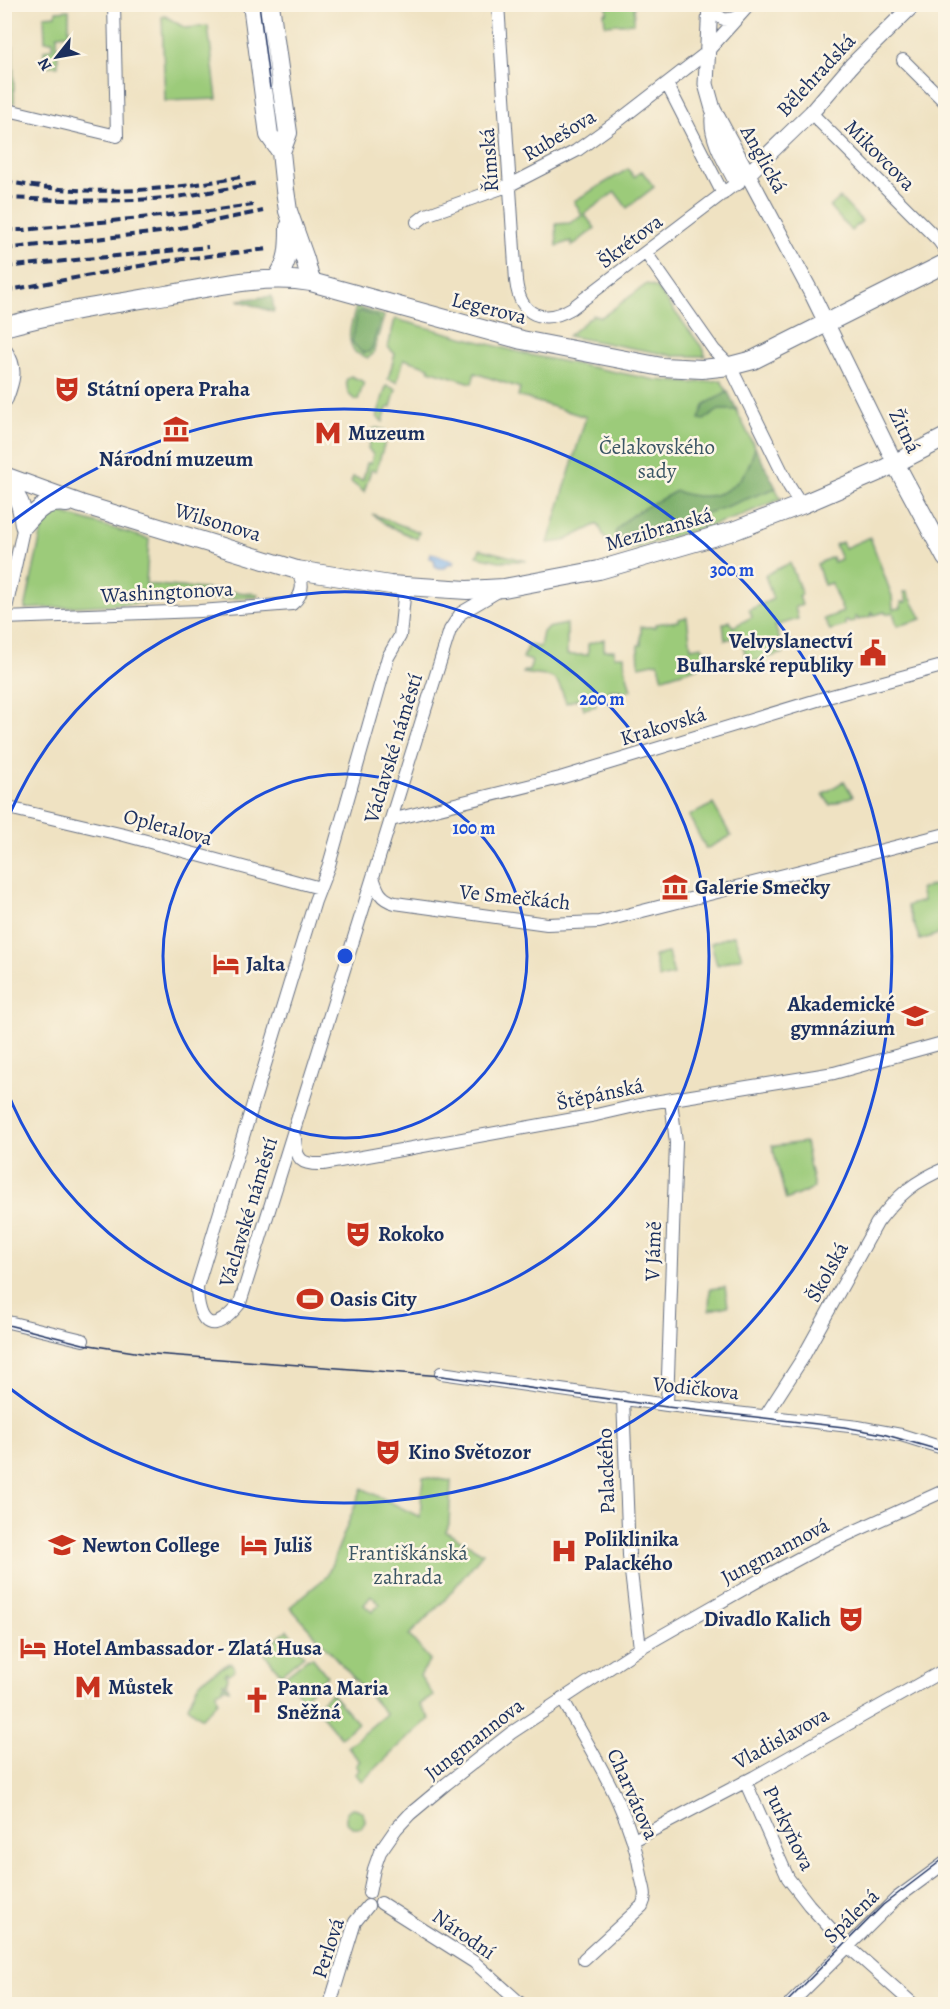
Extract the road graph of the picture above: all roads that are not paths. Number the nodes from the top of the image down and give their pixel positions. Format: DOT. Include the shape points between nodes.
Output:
graph roads {
  1 [pos="114,4"];
  2 [pos="252,4"];
  3 [pos="270,4"];
  4 [pos="498,4"];
  5 [pos="710,4"];
  6 [pos="750,4"];
  7 [pos="914,4"];
  8 [pos="739,16"];
  9 [pos="706,53"];
  10 [pos="903,60"];
  11 [pos="667,84"];
  12 [pos="945,103"];
  13 [pos="4,109"];
  14 [pos="811,113"];
  15 [pos="281,152"];
  16 [pos="743,178"];
  17 [pos="510,185"];
  18 [pos="723,194"];
  19 [pos="288,210"];
  20 [pos="417,222"];
  21 [pos="945,251"];
  22 [pos="646,253"];
  23 [pos="945,263"];
  24 [pos="276,279"];
  25 [pos="311,282"];
  26 [pos="527,309"];
  27 [pos="826,322"];
  28 [pos="4,327"];
  29 [pos="4,354"];
  30 [pos="730,366"];
  31 [pos="4,398"];
  32 [pos="945,437"];
  33 [pos="895,463"];
  34 [pos="4,476"];
  35 [pos="4,488"];
  36 [pos="81,504"];
  37 [pos="801,505"];
  38 [pos="24,525"];
  39 [pos="945,558"];
  40 [pos="297,570"];
  41 [pos="402,586"];
  42 [pos="504,588"];
  43 [pos="424,589"];
  44 [pos="4,618"];
  45 [pos="945,664"];
  46 [pos="4,807"];
  47 [pos="391,820"];
  48 [pos="945,834"];
  49 [pos="373,877"];
  50 [pos="320,888"];
  51 [pos="945,1042"];
  52 [pos="671,1100"];
  53 [pos="297,1122"];
  54 [pos="945,1168"];
  55 [pos="4,1321"];
  56 [pos="83,1340"];
  57 [pos="441,1373"];
  58 [pos="623,1398"];
  59 [pos="667,1405"];
  60 [pos="766,1415"];
  61 [pos="945,1449"];
  62 [pos="945,1490"];
  63 [pos="640,1648"];
  64 [pos="945,1669"];
  65 [pos="562,1698"];
  66 [pos="745,1781"];
  67 [pos="634,1840"];
  68 [pos="945,1862"];
  69 [pos="375,1904"];
  70 [pos="848,1945"];
  71 [pos="584,1959"];
  72 [pos="330,2004"];
  73 [pos="520,2004"];
  74 [pos="790,2004"];
  75 [pos="913,2004"];
  1 -- 13 [label="street" via="117,136"];
  2 -- 15 [label="main road" via="269,135"];
  3 -- 15 [label="main road" via="288,133"];
  4 -- 17 [label="street, Římská"];
  5 -- 8 [label="street" via="722,19 730,21"];
  5 -- 9 [label="street, Anglická"];
  6 -- 8 [label="street, Rubešova"];
  7 -- 14 [label="street, Bělehradská" via="852,65"];
  8 -- 9 [label="street, Rubešova"];
  9 -- 11 [label="street, Rubešova"];
  9 -- 16 [label="street, Anglická" via="706,84 713,110"];
  10 -- 12 [label="street"];
  11 -- 17 [label="street, Rubešova" via="576,151"];
  11 -- 18 [label="street"];
  14 -- 16 [label="street, Bělehradská"];
  14 -- 21 [label="street, Mikovcova"];
  15 -- 19 [label="main road"];
  16 -- 18 [label="street, Škrétova"];
  16 -- 27 [label="street, Anglická"];
  17 -- 20 [label="street, Rubešova" via="426,215"];
  17 -- 26 [label="street, Římská" via="517,289"];
  18 -- 22 [label="street, Škrétova"];
  19 -- 24 [label="main road" via="288,257"];
  19 -- 25 [label="main road"];
  22 -- 26 [label="street, Škrétova" via="562,314 541,317"];
  22 -- 30 [label="street" via="714,350"];
  23 -- 27 [label="main road, Legerova"];
  24 -- 25 [label="main road, Legerova"];
  24 -- 28 [label="main road, Legerova" via="104,306"];
  25 -- 30 [label="main road, Legerova" via="522,340 662,367"];
  27 -- 30 [label="main road, Legerova" via="753,360"];
  27 -- 33 [label="street, Žitná"];
  29 -- 31 [label="main road" via="12,373"];
  30 -- 37 [label="street"];
  32 -- 33 [label="main road, Mezibranská"];
  33 -- 37 [label="main road, Mezibranská"];
  33 -- 39 [label="main road, Žitná"];
  34 -- 36 [label="main road, Wilsonova"];
  35 -- 38 [label="main road" via="11,490 18,500"];
  36 -- 38 [label="main road" via="49,503"];
  36 -- 40 [label="main road, Wilsonova"];
  37 -- 42 [label="main road, Mezibranská" via="733,531 599,570"];
  38 -- 44 [label="street"];
  40 -- 41 [label="main road, Wilsonova"];
  40 -- 44 [label="street, Washingtonova" via="302,589 292,604"];
  41 -- 43 [label="main road, Wilsonova"];
  41 -- 50 [label="street, Václavské náměstí" via="400,636 388,657"];
  42 -- 43 [label="main road, Mezibranská"];
  42 -- 47 [label="street, Václavské náměstí" via="461,613 450,630"];
  45 -- 47 [label="street, Krakovská" via="560,778"];
  46 -- 50 [label="street, Opletalova"];
  47 -- 49 [label="street, Václavské náměstí"];
  48 -- 49 [label="street, Ve Smečkách" via="599,922 547,924 395,903 378,893"];
  49 -- 53 [label="street, Václavské náměstí"];
  50 -- 53 [label="street, Václavské náměstí" via="197,1287 198,1304 209,1322 224,1321 240,1304"];
  51 -- 52 [label="street, Štěpánská" via="834,1073"];
  52 -- 53 [label="street, Štěpánská" via="323,1164 304,1163 298,1157"];
  52 -- 59 [label="street, V Jámě" via="676,1143"];
  54 -- 60 [label="street, Školská" via="913,1184 877,1223 802,1359"];
  55 -- 56 [label="street"];
  57 -- 58 [label="street, Vodičkova"];
  58 -- 59 [label="street, Vodičkova"];
  58 -- 63 [label="street, Palackého" via="629,1556"];
  59 -- 60 [label="street, Vodičkova"];
  60 -- 61 [label="street, Vodičkova" via="858,1426"];
  62 -- 63 [label="street, Jungmannová" via="822,1546"];
  63 -- 65 [label="street, Jungmannova"];
  64 -- 66 [label="street, Vladislavova"];
  65 -- 67 [label="street, Charvátova" via="606,1775"];
  65 -- 69 [label="street, Jungmannova" via="490,1747 410,1814 383,1847 374,1869 365,1900"];
  66 -- 67 [label="street, Vladislavova"];
  66 -- 70 [label="street, Purkyňova" via="784,1871 809,1905"];
  67 -- 71 [label="street, Charvátova" via="647,1896 642,1906"];
  68 -- 70 [label="street, Spálená" via="897,1898"];
  69 -- 72 [label="street, Perlová" via="355,1922"];
  69 -- 73 [label="street, Národní" via="474,1962"];
  70 -- 74 [label="street, Spálená"];
  70 -- 75 [label="street, Purkyňova"];
}
